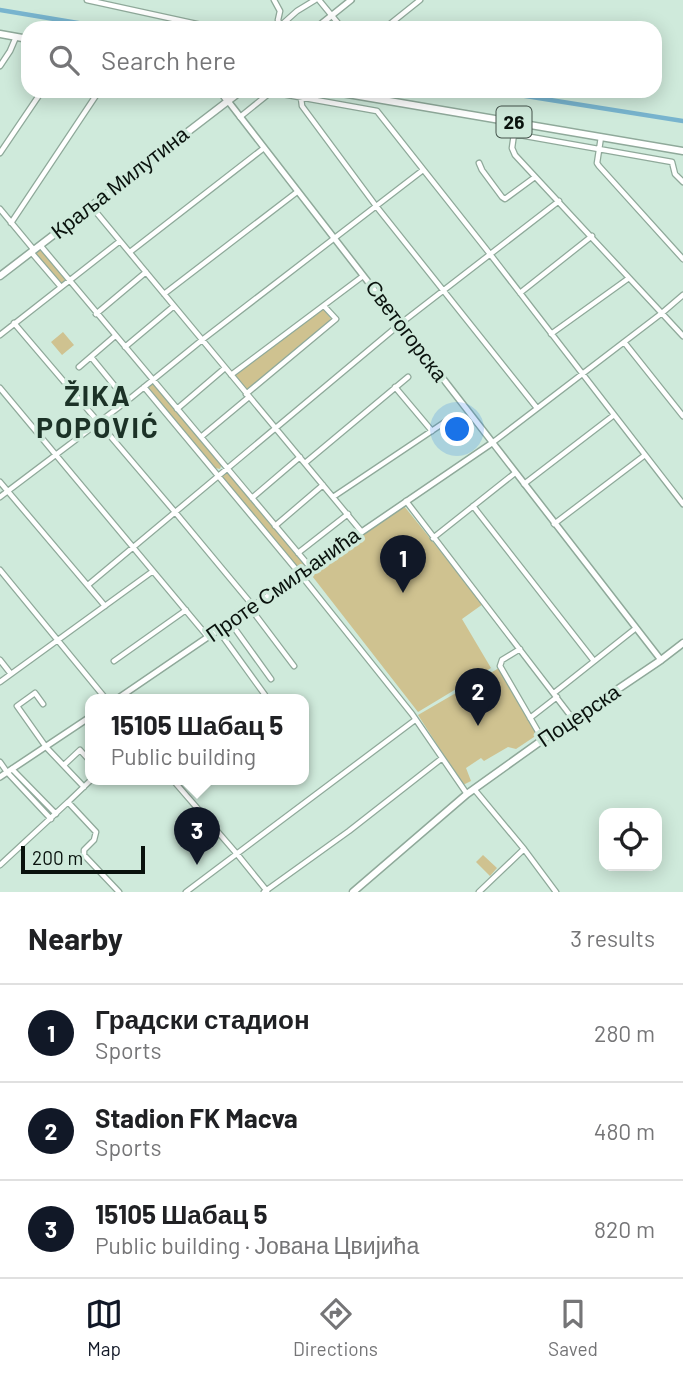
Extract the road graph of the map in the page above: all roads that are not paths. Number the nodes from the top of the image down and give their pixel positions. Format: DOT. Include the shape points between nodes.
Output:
graph roads {
  1 [pos="86,0"];
  2 [pos="274,0"];
  3 [pos="317,0"];
  4 [pos="351,0"];
  5 [pos="420,0"];
  6 [pos="98,1"];
  7 [pos="332,15"];
  8 [pos="185,21"];
  9 [pos="278,21"];
  10 [pos="286,21"];
  11 [pos="325,21"];
  12 [pos="337,21"];
  13 [pos="394,21"];
  14 [pos="0,34"];
  15 [pos="16,37"];
  16 [pos="21,38"];
  17 [pos="0,66"];
  18 [pos="37,98"];
  19 [pos="94,98"];
  20 [pos="230,98"];
  21 [pos="231,98"];
  22 [pos="264,98"];
  23 [pos="301,98"];
  24 [pos="371,98"];
  25 [pos="240,117"];
  26 [pos="601,137"];
  27 [pos="264,148"];
  28 [pos="600,149"];
  29 [pos="683,151"];
  30 [pos="0,153"];
  31 [pos="479,163"];
  32 [pos="423,170"];
  33 [pos="535,177"];
  34 [pos="683,183"];
  35 [pos="297,192"];
  36 [pos="559,201"];
  37 [pos="92,206"];
  38 [pos="376,206"];
  39 [pos="0,209"];
  40 [pos="11,223"];
  41 [pos="592,236"];
  42 [pos="334,238"];
  43 [pos="120,242"];
  44 [pos="35,249"];
  45 [pos="130,253"];
  46 [pos="490,254"];
  47 [pos="683,259"];
  48 [pos="146,272"];
  49 [pos="0,276"];
  50 [pos="363,276"];
  51 [pos="629,278"];
  52 [pos="69,281"];
  53 [pos="61,287"];
  54 [pos="443,290"];
  55 [pos="520,293"];
  56 [pos="164,294"];
  57 [pos="683,295"];
  58 [pos="174,306"];
  59 [pos="324,306"];
  60 [pos="662,313"];
  61 [pos="96,314"];
  62 [pos="14,323"];
  63 [pos="400,324"];
  64 [pos="551,334"];
  65 [pos="0,335"];
  66 [pos="115,336"];
  67 [pos="683,336"];
  68 [pos="202,340"];
  69 [pos="624,342"];
  70 [pos="125,347"];
  71 [pos="91,357"];
  72 [pos="79,368"];
  73 [pos="225,368"];
  74 [pos="582,373"];
  75 [pos="231,375"];
  76 [pos="408,377"];
  77 [pos="153,380"];
  78 [pos="144,387"];
  79 [pos="395,387"];
  80 [pos="0,388"];
  81 [pos="248,396"];
  82 [pos="127,401"];
  83 [pos="537,408"];
  84 [pos="177,409"];
  85 [pos="614,415"];
  86 [pos="683,416"];
  87 [pos="99,422"];
  88 [pos="445,422"];
  89 [pos="275,427"];
  90 [pos="432,431"];
  91 [pos="201,437"];
  92 [pos="492,443"];
  93 [pos="55,454"];
  94 [pos="645,455"];
  95 [pos="300,457"];
  96 [pos="305,463"];
  97 [pos="227,468"];
  98 [pos="515,473"];
  99 [pos="218,475"];
  100 [pos="0,482"];
  101 [pos="524,484"];
  102 [pos="323,485"];
  103 [pos="8,491"];
  104 [pos="0,497"];
  105 [pos="333,497"];
  106 [pos="252,498"];
  107 [pos="406,501"];
  108 [pos="683,504"];
  109 [pos="473,506"];
  110 [pos="175,512"];
  111 [pos="348,514"];
  112 [pos="554,524"];
  113 [pos="275,526"];
  114 [pos="361,531"];
  115 [pos="433,538"];
  116 [pos="133,547"];
  117 [pos="298,553"];
  118 [pos="310,567"];
  119 [pos="0,570"];
  120 [pos="153,571"];
  121 [pos="300,574"];
  122 [pos="88,584"];
  123 [pos="106,606"];
  124 [pos="252,608"];
  125 [pos="186,610"];
  126 [pos="230,622"];
  127 [pos="636,628"];
  128 [pos="218,630"];
  129 [pos="208,636"];
  130 [pos="57,640"];
  131 [pos="683,643"];
  132 [pos="520,649"];
  133 [pos="0,660"];
  134 [pos="661,660"];
  135 [pos="114,661"];
  136 [pos="594,661"];
  137 [pos="294,666"];
  138 [pos="11,674"];
  139 [pos="271,679"];
  140 [pos="0,682"];
  141 [pos="102,694"];
  142 [pos="124,694"];
  143 [pos="264,694"];
  144 [pos="555,695"];
  145 [pos="43,704"];
  146 [pos="530,718"];
  147 [pos="85,720"];
  148 [pos="415,720"];
  149 [pos="574,720"];
  150 [pos="543,740"];
  151 [pos="46,747"];
  152 [pos="85,756"];
  153 [pos="441,759"];
  154 [pos="0,762"];
  155 [pos="64,765"];
  156 [pos="10,771"];
  157 [pos="0,777"];
  158 [pos="177,785"];
  159 [pos="84,787"];
  160 [pos="474,789"];
  161 [pos="467,794"];
  162 [pos="68,802"];
  163 [pos="56,814"];
  164 [pos="51,819"];
  165 [pos="524,849"];
  166 [pos="237,854"];
  167 [pos="0,865"];
  168 [pos="266,891"];
  169 [pos="119,892"];
  170 [pos="186,892"];
  171 [pos="353,892"];
  172 [pos="479,892"];
  173 [pos="556,892"];
  1 -- 6 [label="street"];
  2 -- 9 [label="street"];
  3 -- 7 [label="street"];
  3 -- 10 [label="street"];
  4 -- 7 [label="street"];
  5 -- 13 [label="street"];
  6 -- 8 [label="street"];
  7 -- 11 [label="street"];
  7 -- 12 [label="street"];
  14 -- 15 [label="main road"];
  15 -- 16 [label="main road"];
  15 -- 17 [label="street"];
  18 -- 30 [label="street"];
  19 -- 40 [label="street"];
  20 -- 37 [label="main road, Краља Милутина"];
  21 -- 25 [label="street, Светогорска"];
  22 -- 25 [label="street"];
  23 -- 32 [label="street" via="377,111"];
  23 -- 38 [label="street"];
  24 -- 26 [label="main road, 26"];
  25 -- 27 [label="street, Светогорска"];
  26 -- 28 [label="street"];
  26 -- 29 [label="main road, 26"];
  27 -- 35 [label="street, Светогорска"];
  27 -- 45 [label="street"];
  28 -- 33 [label="street" via="511,134 515,155"];
  28 -- 34 [label="street" via="672,162"];
  28 -- 47 [label="street" via="599,166"];
  31 -- 33 [label="street" via="505,199"];
  32 -- 38 [label="street"];
  32 -- 46 [label="street"];
  33 -- 36 [label="street"];
  35 -- 42 [label="street, Светогорска"];
  35 -- 56 [label="street"];
  36 -- 41 [label="street"];
  36 -- 46 [label="street"];
  37 -- 43 [label="street"];
  37 -- 44 [label="main road, Краља Милутина"];
  38 -- 42 [label="street"];
  38 -- 54 [label="street"];
  39 -- 40 [label="street"];
  40 -- 44 [label="street"];
  41 -- 51 [label="street"];
  41 -- 55 [label="street"];
  42 -- 50 [label="street, Светогорска"];
  42 -- 68 [label="street"];
  43 -- 45 [label="street"];
  43 -- 52 [label="street"];
  44 -- 49 [label="main road, Краља Милутина"];
  44 -- 52 [label="street"];
  44 -- 53 [label="street"];
  45 -- 48 [label="street"];
  46 -- 54 [label="street"];
  46 -- 55 [label="street"];
  48 -- 56 [label="street"];
  48 -- 61 [label="street"];
  50 -- 59 [label="street"];
  50 -- 63 [label="street, Светогорска"];
  51 -- 60 [label="street"];
  51 -- 64 [label="street"];
  52 -- 53 [label="street"];
  52 -- 61 [label="street"];
  53 -- 62 [label="street"];
  54 -- 63 [label="street"];
  54 -- 83 [label="street"];
  55 -- 64 [label="street"];
  56 -- 58 [label="street"];
  57 -- 60 [label="street, Проте Смиљанића"];
  58 -- 68 [label="street"];
  58 -- 70 [label="street"];
  59 -- 75 [label="street"];
  59 -- 81 [label="street" via="336,319"];
  60 -- 67 [label="street"];
  60 -- 69 [label="street, Проте Смиљанића"];
  61 -- 66 [label="street"];
  62 -- 65 [label="street"];
  62 -- 87 [label="street"];
  63 -- 89 [label="street"];
  63 -- 92 [label="street, Светогорска"];
  64 -- 74 [label="street"];
  66 -- 70 [label="street"];
  66 -- 71 [label="street"];
  68 -- 73 [label="street"];
  68 -- 77 [label="street"];
  69 -- 74 [label="street, Проте Смиљанића"];
  69 -- 86 [label="street"];
  70 -- 77 [label="street"];
  71 -- 72 [label="street"];
  71 -- 82 [label="street"];
  73 -- 75 [label="street"];
  73 -- 84 [label="street"];
  74 -- 83 [label="street, Проте Смиљанића"];
  74 -- 85 [label="street"];
  75 -- 81 [label="street"];
  76 -- 79 [label="street"];
  77 -- 78 [label="street"];
  77 -- 84 [label="street"];
  78 -- 82 [label="street"];
  78 -- 99 [label="street"];
  79 -- 90 [label="street"];
  79 -- 96 [label="street"];
  80 -- 93 [label="street"];
  81 -- 89 [label="street"];
  81 -- 91 [label="street"];
  82 -- 87 [label="street"];
  83 -- 92 [label="street, Проте Смиљанића"];
  84 -- 91 [label="street"];
  85 -- 94 [label="street"];
  85 -- 101 [label="street"];
  87 -- 93 [label="street"];
  87 -- 110 [label="street"];
  88 -- 90 [label="street"];
  89 -- 95 [label="street"];
  89 -- 97 [label="street"];
  90 -- 105 [label="street"];
  91 -- 97 [label="street"];
  92 -- 98 [label="street, Светогорска"];
  92 -- 107 [label="street, Проте Смиљанића"];
  93 -- 103 [label="street"];
  93 -- 116 [label="street"];
  94 -- 108 [label="street"];
  94 -- 112 [label="street"];
  95 -- 96 [label="street"];
  95 -- 106 [label="street"];
  96 -- 102 [label="street"];
  97 -- 99 [label="street"];
  97 -- 106 [label="street"];
  98 -- 101 [label="street, Светогорска"];
  98 -- 109 [label="street"];
  99 -- 110 [label="street"];
  99 -- 121 [label="street"];
  100 -- 103 [label="street"];
  101 -- 112 [label="street, Светогорска"];
  102 -- 105 [label="street"];
  102 -- 113 [label="street"];
  103 -- 104 [label="street"];
  103 -- 122 [label="street"];
  105 -- 111 [label="street"];
  106 -- 113 [label="street"];
  107 -- 114 [label="street, Проте Смиљанића"];
  107 -- 115 [label="street"];
  109 -- 115 [label="street"];
  109 -- 136 [label="street"];
  110 -- 116 [label="street"];
  110 -- 124 [label="street"];
  111 -- 114 [label="street"];
  111 -- 117 [label="street"];
  112 -- 127 [label="street, Светогорска"];
  113 -- 117 [label="street"];
  114 -- 118 [label="street, Проте Смиљанића"];
  115 -- 132 [label="street"];
  116 -- 120 [label="street"];
  116 -- 122 [label="street"];
  117 -- 118 [label="street"];
  118 -- 121 [label="street, Проте Смиљанића"];
  119 -- 130 [label="street"];
  120 -- 123 [label="street"];
  120 -- 125 [label="street"];
  121 -- 124 [label="street, Проте Смиљанића"];
  121 -- 148 [label="street"];
  122 -- 123 [label="street"];
  123 -- 130 [label="street"];
  124 -- 126 [label="street, Проте Смиљанића"];
  124 -- 137 [label="street"];
  125 -- 129 [label="street"];
  125 -- 135 [label="street"];
  126 -- 128 [label="street, Проте Смиљанића"];
  126 -- 139 [label="street"];
  127 -- 134 [label="street, Светогорска"];
  127 -- 136 [label="street"];
  128 -- 129 [label="street, Проте Смиљанића"];
  128 -- 143 [label="street"];
  129 -- 142 [label="street, Проте Смиљанића"];
  130 -- 138 [label="street"];
  130 -- 141 [label="street"];
  131 -- 134 [label="main road, Поцерска"];
  132 -- 144 [label="street"];
  132 -- 146 [label="street" via="499,665"];
  133 -- 138 [label="street"];
  134 -- 149 [label="main road, Поцерска"];
  136 -- 144 [label="street"];
  138 -- 140 [label="street"];
  144 -- 146 [label="street"];
  144 -- 149 [label="street"];
  145 -- 151 [label="street" via="35,693 17,706"];
  146 -- 150 [label="street"];
  147 -- 151 [label="street"];
  148 -- 153 [label="street"];
  148 -- 166 [label="street"];
  149 -- 150 [label="main road, Поцерска"];
  150 -- 160 [label="main road, Поцерска"];
  151 -- 155 [label="street"];
  151 -- 156 [label="street"];
  152 -- 155 [label="street" via="80,750"];
  153 -- 161 [label="street"];
  153 -- 168 [label="street"];
  154 -- 156 [label="street"];
  155 -- 159 [label="street"];
  156 -- 157 [label="street"];
  156 -- 163 [label="street"];
  156 -- 164 [label="street"];
  158 -- 166 [label="street"];
  159 -- 162 [label="street"];
  160 -- 161 [label="main road, Поцерска"];
  160 -- 165 [label="street"];
  161 -- 171 [label="main road, Поцерска"];
  162 -- 163 [label="street"];
  162 -- 169 [label="street" via="96,832 84,855"];
  163 -- 164 [label="street"];
  164 -- 167 [label="street"];
  165 -- 172 [label="street"];
  165 -- 173 [label="street"];
  166 -- 168 [label="street"];
  166 -- 170 [label="street"];
}
